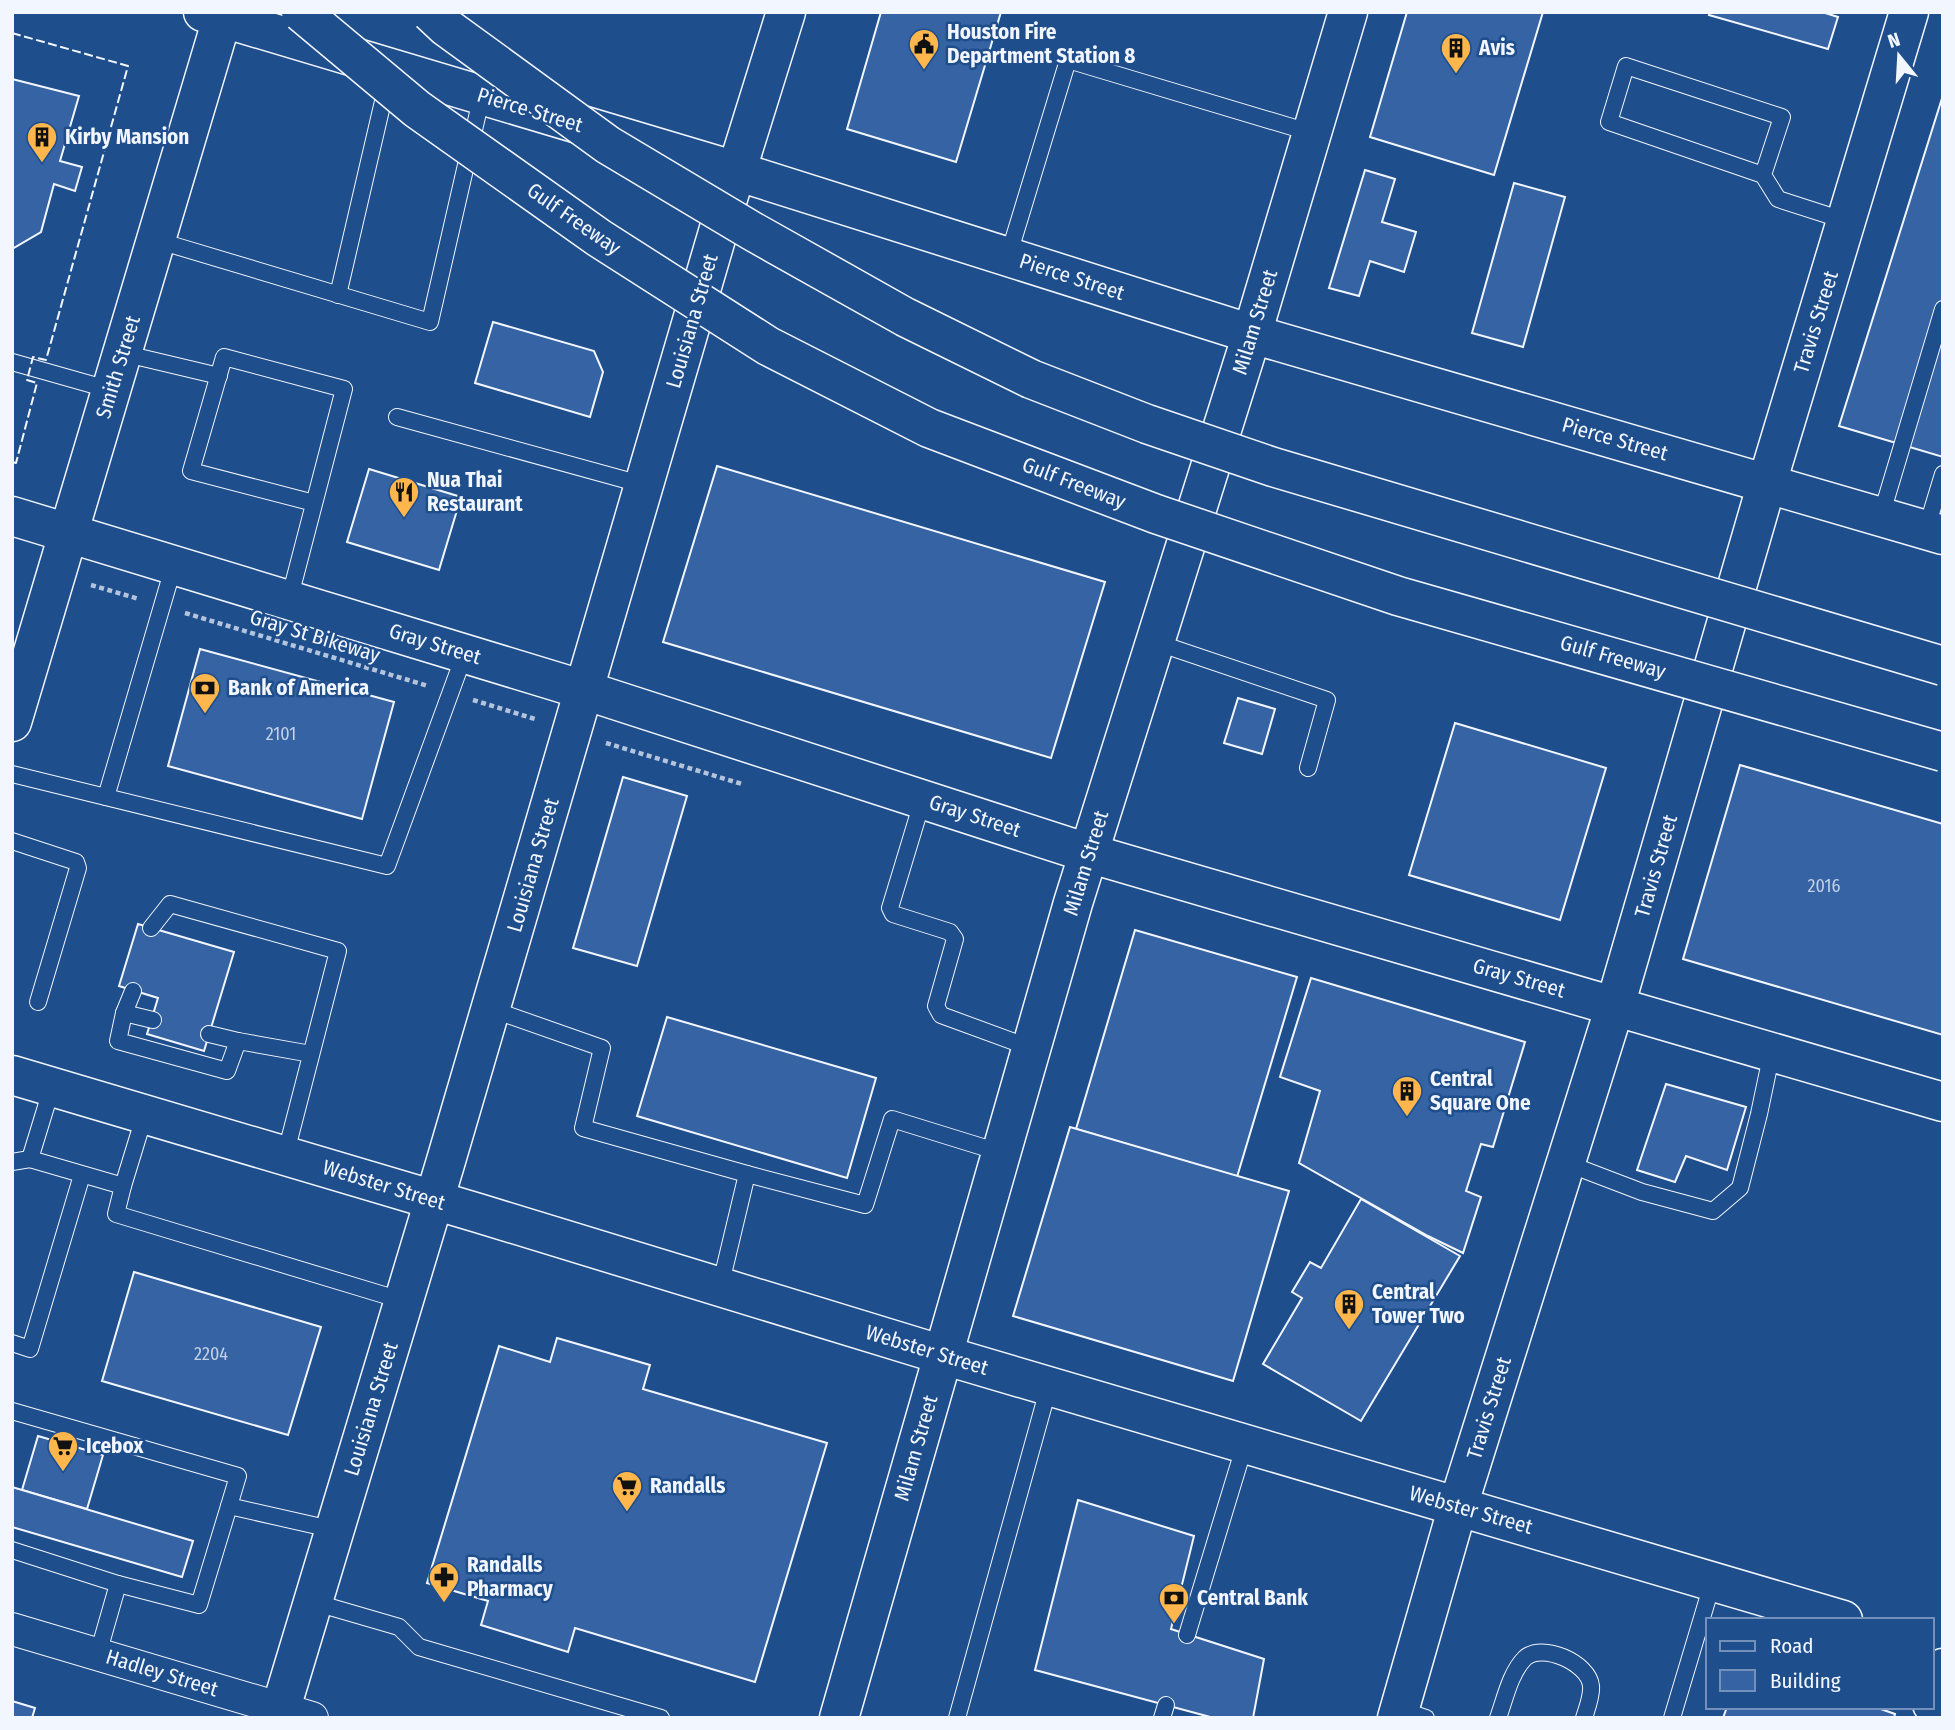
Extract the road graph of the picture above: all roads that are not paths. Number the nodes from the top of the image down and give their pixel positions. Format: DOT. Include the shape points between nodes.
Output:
graph roads {
  1 [pos="301,12"];
  2 [pos="430,12"];
  3 [pos="786,12"];
  4 [pos="1348,12"];
  5 [pos="1909,12"];
  6 [pos="216,14"];
  7 [pos="391,68"];
  8 [pos="482,95"];
  9 [pos="1312,133"];
  10 [pos="736,171"];
  11 [pos="1763,175"];
  12 [pos="1846,221"];
  13 [pos="156,240"];
  14 [pos="1009,257"];
  15 [pos="338,295"];
  16 [pos="1943,309"];
  17 [pos="1252,334"];
  18 [pos="122,353"];
  19 [pos="12,362"];
  20 [pos="219,376"];
  21 [pos="111,390"];
  22 [pos="397,417"];
  23 [pos="1943,474"];
  24 [pos="1767,483"];
  25 [pos="644,485"];
  26 [pos="314,503"];
  27 [pos="12,516"];
  28 [pos="1881,516"];
  29 [pos="69,533"];
  30 [pos="1935,533"];
  31 [pos="174,565"];
  32 [pos="289,600"];
  33 [pos="1155,642"];
  34 [pos="22,653"];
  35 [pos="465,653"];
  36 [pos="1943,666"];
  37 [pos="584,690"];
  38 [pos="12,722"];
  39 [pos="1943,752"];
  40 [pos="1308,768"];
  41 [pos="12,774"];
  42 [pos="106,797"];
  43 [pos="923,799"];
  44 [pos="12,841"];
  45 [pos="1088,853"];
  46 [pos="151,928"];
  47 [pos="133,991"];
  48 [pos="38,1002"];
  49 [pos="1615,1006"];
  50 [pos="491,1009"];
  51 [pos="124,1013"];
  52 [pos="153,1020"];
  53 [pos="209,1034"];
  54 [pos="237,1041"];
  55 [pos="1031,1048"];
  56 [pos="1772,1052"];
  57 [pos="311,1054"];
  58 [pos="12,1075"];
  59 [pos="52,1087"];
  60 [pos="1943,1102"];
  61 [pos="145,1114"];
  62 [pos="1002,1153"];
  63 [pos="285,1156"];
  64 [pos="30,1159"];
  65 [pos="12,1162"];
  66 [pos="1566,1163"];
  67 [pos="747,1174"];
  68 [pos="82,1175"];
  69 [pos="123,1186"];
  70 [pos="435,1200"];
  71 [pos="720,1287"];
  72 [pos="404,1301"];
  73 [pos="12,1343"];
  74 [pos="943,1355"];
  75 [pos="1049,1386"];
  76 [pos="12,1411"];
  77 [pos="1245,1444"];
  78 [pos="229,1506"];
  79 [pos="1458,1506"];
  80 [pos="334,1530"];
  81 [pos="12,1550"];
  82 [pos="1713,1581"];
  83 [pos="118,1584"];
  84 [pos="313,1602"];
  85 [pos="1836,1618"];
  86 [pos="12,1629"];
  87 [pos="1187,1635"];
  88 [pos="98,1654"];
  89 [pos="1943,1668"];
  90 [pos="1934,1698"];
  91 [pos="290,1715"];
  92 [pos="1407,1715"];
  93 [pos="661,1718"];
  94 [pos="839,1718"];
  95 [pos="957,1718"];
  96 [pos="1498,1718"];
  97 [pos="1584,1718"];
  98 [pos="1671,1718"];
  1 -- 39 [label="main road, Gulf Freeway, bridge" via="417,109 600,238 768,346 929,428 1156,514 1398,596"];
  2 -- 36 [label="main road, bridge" via="608,145 894,310 1031,379 1273,467"];
  3 -- 10 [label="main road, Louisiana Street"];
  4 -- 9 [label="main road, Milam Street"];
  5 -- 12 [label="main road, Travis Street"];
  6 -- 7 [label="main road, Pierce Street"];
  6 -- 13 [label="main road, Smith Street"];
  7 -- 8 [label="main road, Pierce Street"];
  7 -- 15 [label="lane"];
  8 -- 10 [label="main road, Pierce Street"];
  8 -- 15 [label="lane" via="430,321"];
  9 -- 14 [label="lane" via="1068,60"];
  9 -- 17 [label="main road, Milam Street"];
  10 -- 14 [label="main road, Pierce Street"];
  10 -- 25 [label="main road, Louisiana Street"];
  11 -- 11 [label="lane" via="1782,117 1626,66 1609,122"];
  11 -- 12 [label="lane" via="1778,199"];
  12 -- 24 [label="main road, Travis Street"];
  13 -- 15 [label="lane"];
  13 -- 18 [label="main road, Smith Street"];
  14 -- 17 [label="main road, Pierce Street"];
  16 -- 28 [label="lane"];
  17 -- 24 [label="main road, Pierce Street"];
  17 -- 33 [label="main road, Milam Street"];
  18 -- 20 [label="lane"];
  18 -- 21 [label="main road, Smith Street"];
  19 -- 21 [label="lane"];
  20 -- 26 [label="lane" via="191,471"];
  20 -- 26 [label="lane" via="224,357 344,388"];
  21 -- 29 [label="main road, Smith Street"];
  22 -- 25 [label="lane"];
  23 -- 30 [label="lane"];
  24 -- 28 [label="main road, Pierce Street"];
  24 -- 49 [label="main road, Travis Street"];
  25 -- 37 [label="main road, Louisiana Street"];
  26 -- 32 [label="lane"];
  27 -- 29 [label="main road, Gray Street"];
  28 -- 30 [label="main road, Pierce Street"];
  29 -- 31 [label="main road, Gray Street"];
  29 -- 34 [label="main road, Smith Street"];
  31 -- 32 [label="main road, Gray Street"];
  31 -- 42 [label="lane"];
  32 -- 35 [label="main road, Gray Street"];
  33 -- 40 [label="lane" via="1327,699"];
  33 -- 45 [label="main road, Milam Street"];
  34 -- 38 [label="main road, Smith Street"];
  35 -- 37 [label="main road, Gray Street"];
  35 -- 42 [label="lane" via="387,866"];
  37 -- 43 [label="main road, Gray Street"];
  37 -- 50 [label="main road, Louisiana Street"];
  41 -- 42 [label="lane"];
  43 -- 45 [label="main road, Gray Street"];
  43 -- 55 [label="lane" via="890,908 893,914 950,932 955,939 936,1006 941,1014"];
  44 -- 48 [label="lane" via="76,862 78,868"];
  45 -- 49 [label="main road, Gray Street"];
  45 -- 55 [label="main road, Milam Street"];
  46 -- 57 [label="lane" via="170,904 338,951"];
  47 -- 51 [label="lane"];
  49 -- 56 [label="main road, Gray Street"];
  49 -- 66 [label="main road, Travis Street"];
  50 -- 67 [label="lane" via="602,1048 583,1128"];
  50 -- 70 [label="main road, Louisiana Street"];
  51 -- 52 [label="lane"];
  51 -- 54 [label="lane" via="118,1041 227,1071"];
  53 -- 54 [label="lane"];
  54 -- 57 [label="lane"];
  55 -- 62 [label="main road, Milam Street"];
  56 -- 60 [label="main road, Gray Street"];
  56 -- 66 [label="lane" via="1740,1188 1713,1211 1642,1192"];
  57 -- 63 [label="lane"];
  58 -- 59 [label="main road, Webster Street"];
  59 -- 61 [label="main road, Webster Street"];
  59 -- 64 [label="lane"];
  61 -- 63 [label="main road, Webster Street"];
  61 -- 69 [label="lane"];
  62 -- 67 [label="lane" via="892,1119 865,1205"];
  62 -- 74 [label="main road, Milam Street"];
  63 -- 70 [label="main road, Webster Street"];
  64 -- 65 [label="lane"];
  64 -- 68 [label="lane"];
  66 -- 79 [label="main road, Travis Street"];
  67 -- 71 [label="lane"];
  68 -- 69 [label="lane"];
  68 -- 73 [label="lane" via="30,1349"];
  69 -- 72 [label="lane" via="116,1214"];
  70 -- 71 [label="main road, Webster Street"];
  70 -- 72 [label="main road, Louisiana Street"];
  71 -- 74 [label="main road, Webster Street"];
  72 -- 80 [label="main road, Louisiana Street"];
  74 -- 75 [label="main road, Webster Street"];
  74 -- 94 [label="main road, Milam Street"];
  75 -- 77 [label="main road, Webster Street"];
  75 -- 95 [label="lane"];
  76 -- 78 [label="lane" via="238,1476"];
  77 -- 79 [label="main road, Webster Street"];
  77 -- 87 [label="lane"];
  78 -- 80 [label="lane"];
  78 -- 83 [label="lane" via="199,1605"];
  79 -- 82 [label="main road, Webster Street"];
  79 -- 92 [label="main road, Travis Street"];
  80 -- 84 [label="main road, Louisiana Street"];
  81 -- 83 [label="lane"];
  82 -- 85 [label="main road, Webster Street"];
  82 -- 98 [label="lane"];
  83 -- 88 [label="lane"];
  84 -- 91 [label="main road, Louisiana Street"];
  84 -- 93 [label="lane" via="399,1627 419,1647"];
  86 -- 88 [label="street, Hadley Street"];
  88 -- 91 [label="street, Hadley Street"];
  89 -- 90 [label="main road"];
  96 -- 97 [label="lane" via="1515,1672 1526,1657 1538,1651 1578,1664 1587,1674 1591,1686"];
}
